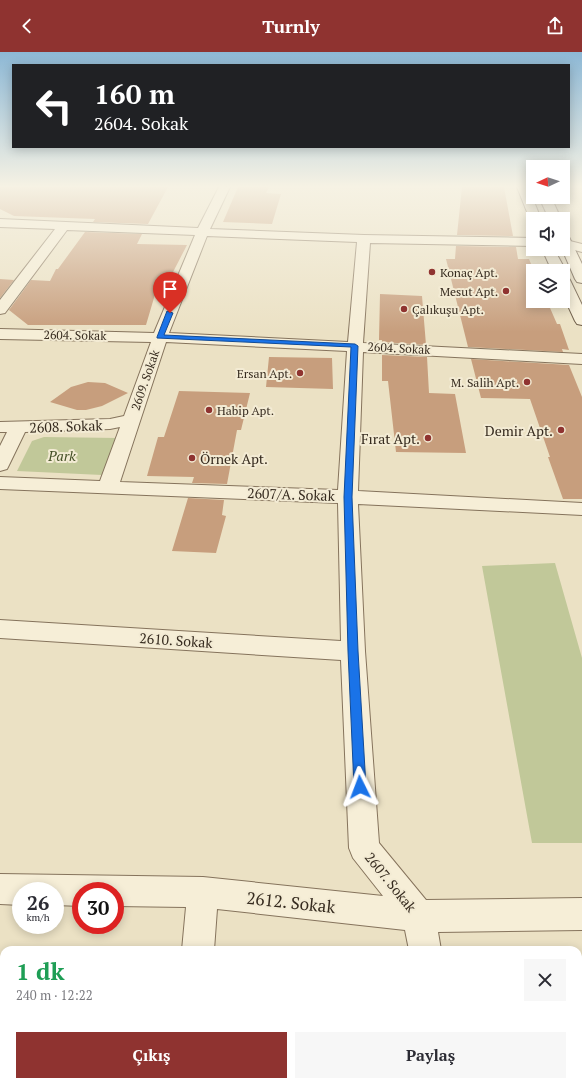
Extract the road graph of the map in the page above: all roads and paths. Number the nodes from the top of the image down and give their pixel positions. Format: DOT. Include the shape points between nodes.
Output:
graph roads {
  1 [pos="56,235"];
  2 [pos="201,235"];
  3 [pos="277,235"];
  4 [pos="364,239"];
  5 [pos="526,242"];
  6 [pos="570,243"];
  7 [pos="582,248"];
  8 [pos="570,252"];
  9 [pos="582,280"];
  10 [pos="570,295"];
  11 [pos="0,310"];
  12 [pos="582,321"];
  13 [pos="0,334"];
  14 [pos="160,337"];
  15 [pos="355,346"];
  16 [pos="582,359"];
  17 [pos="132,419"];
  18 [pos="9,427"];
  19 [pos="0,465"];
  20 [pos="0,484"];
  21 [pos="108,487"];
  22 [pos="348,497"];
  23 [pos="582,509"];
  24 [pos="0,630"];
  25 [pos="353,651"];
  26 [pos="0,890"];
  27 [pos="203,892"];
  28 [pos="582,914"];
  29 [pos="419,916"];
  30 [pos="198,946"];
  31 [pos="424,946"];
  1 -- 11 [label="street"];
  2 -- 14 [label="street, 2609. Sokak"];
  3 -- 4 [label="street"];
  4 -- 5 [label="street"];
  4 -- 15 [label="street, 2607. Sokak"];
  6 -- 7 [label="street"];
  8 -- 9 [label="street"];
  10 -- 12 [label="street"];
  13 -- 14 [label="street, 2604. Sokak"];
  14 -- 15 [label="street, 2604. Sokak"];
  14 -- 17 [label="street, 2609. Sokak"];
  15 -- 16 [label="street, 2604. Sokak"];
  15 -- 22 [label="street, 2607. Sokak"];
  17 -- 18 [label="street, 2608. Sokak" via="110,424"];
  17 -- 21 [label="street, 2609. Sokak"];
  18 -- 19 [label="street"];
  20 -- 21 [label="street, 2607/A. Sokak"];
  21 -- 22 [label="street, 2607/A. Sokak"];
  22 -- 23 [label="street, 2607/A. Sokak"];
  22 -- 25 [label="street, 2607. Sokak"];
  24 -- 25 [label="street, 2610. Sokak"];
  25 -- 29 [label="street, 2607. Sokak" via="364,848"];
  26 -- 27 [label="street, 2612. Sokak"];
  27 -- 29 [label="street, 2612. Sokak"];
  27 -- 30 [label="street"];
  28 -- 29 [label="street, 2612. Sokak"];
  29 -- 31 [label="street, 2607. Sokak"];
}
